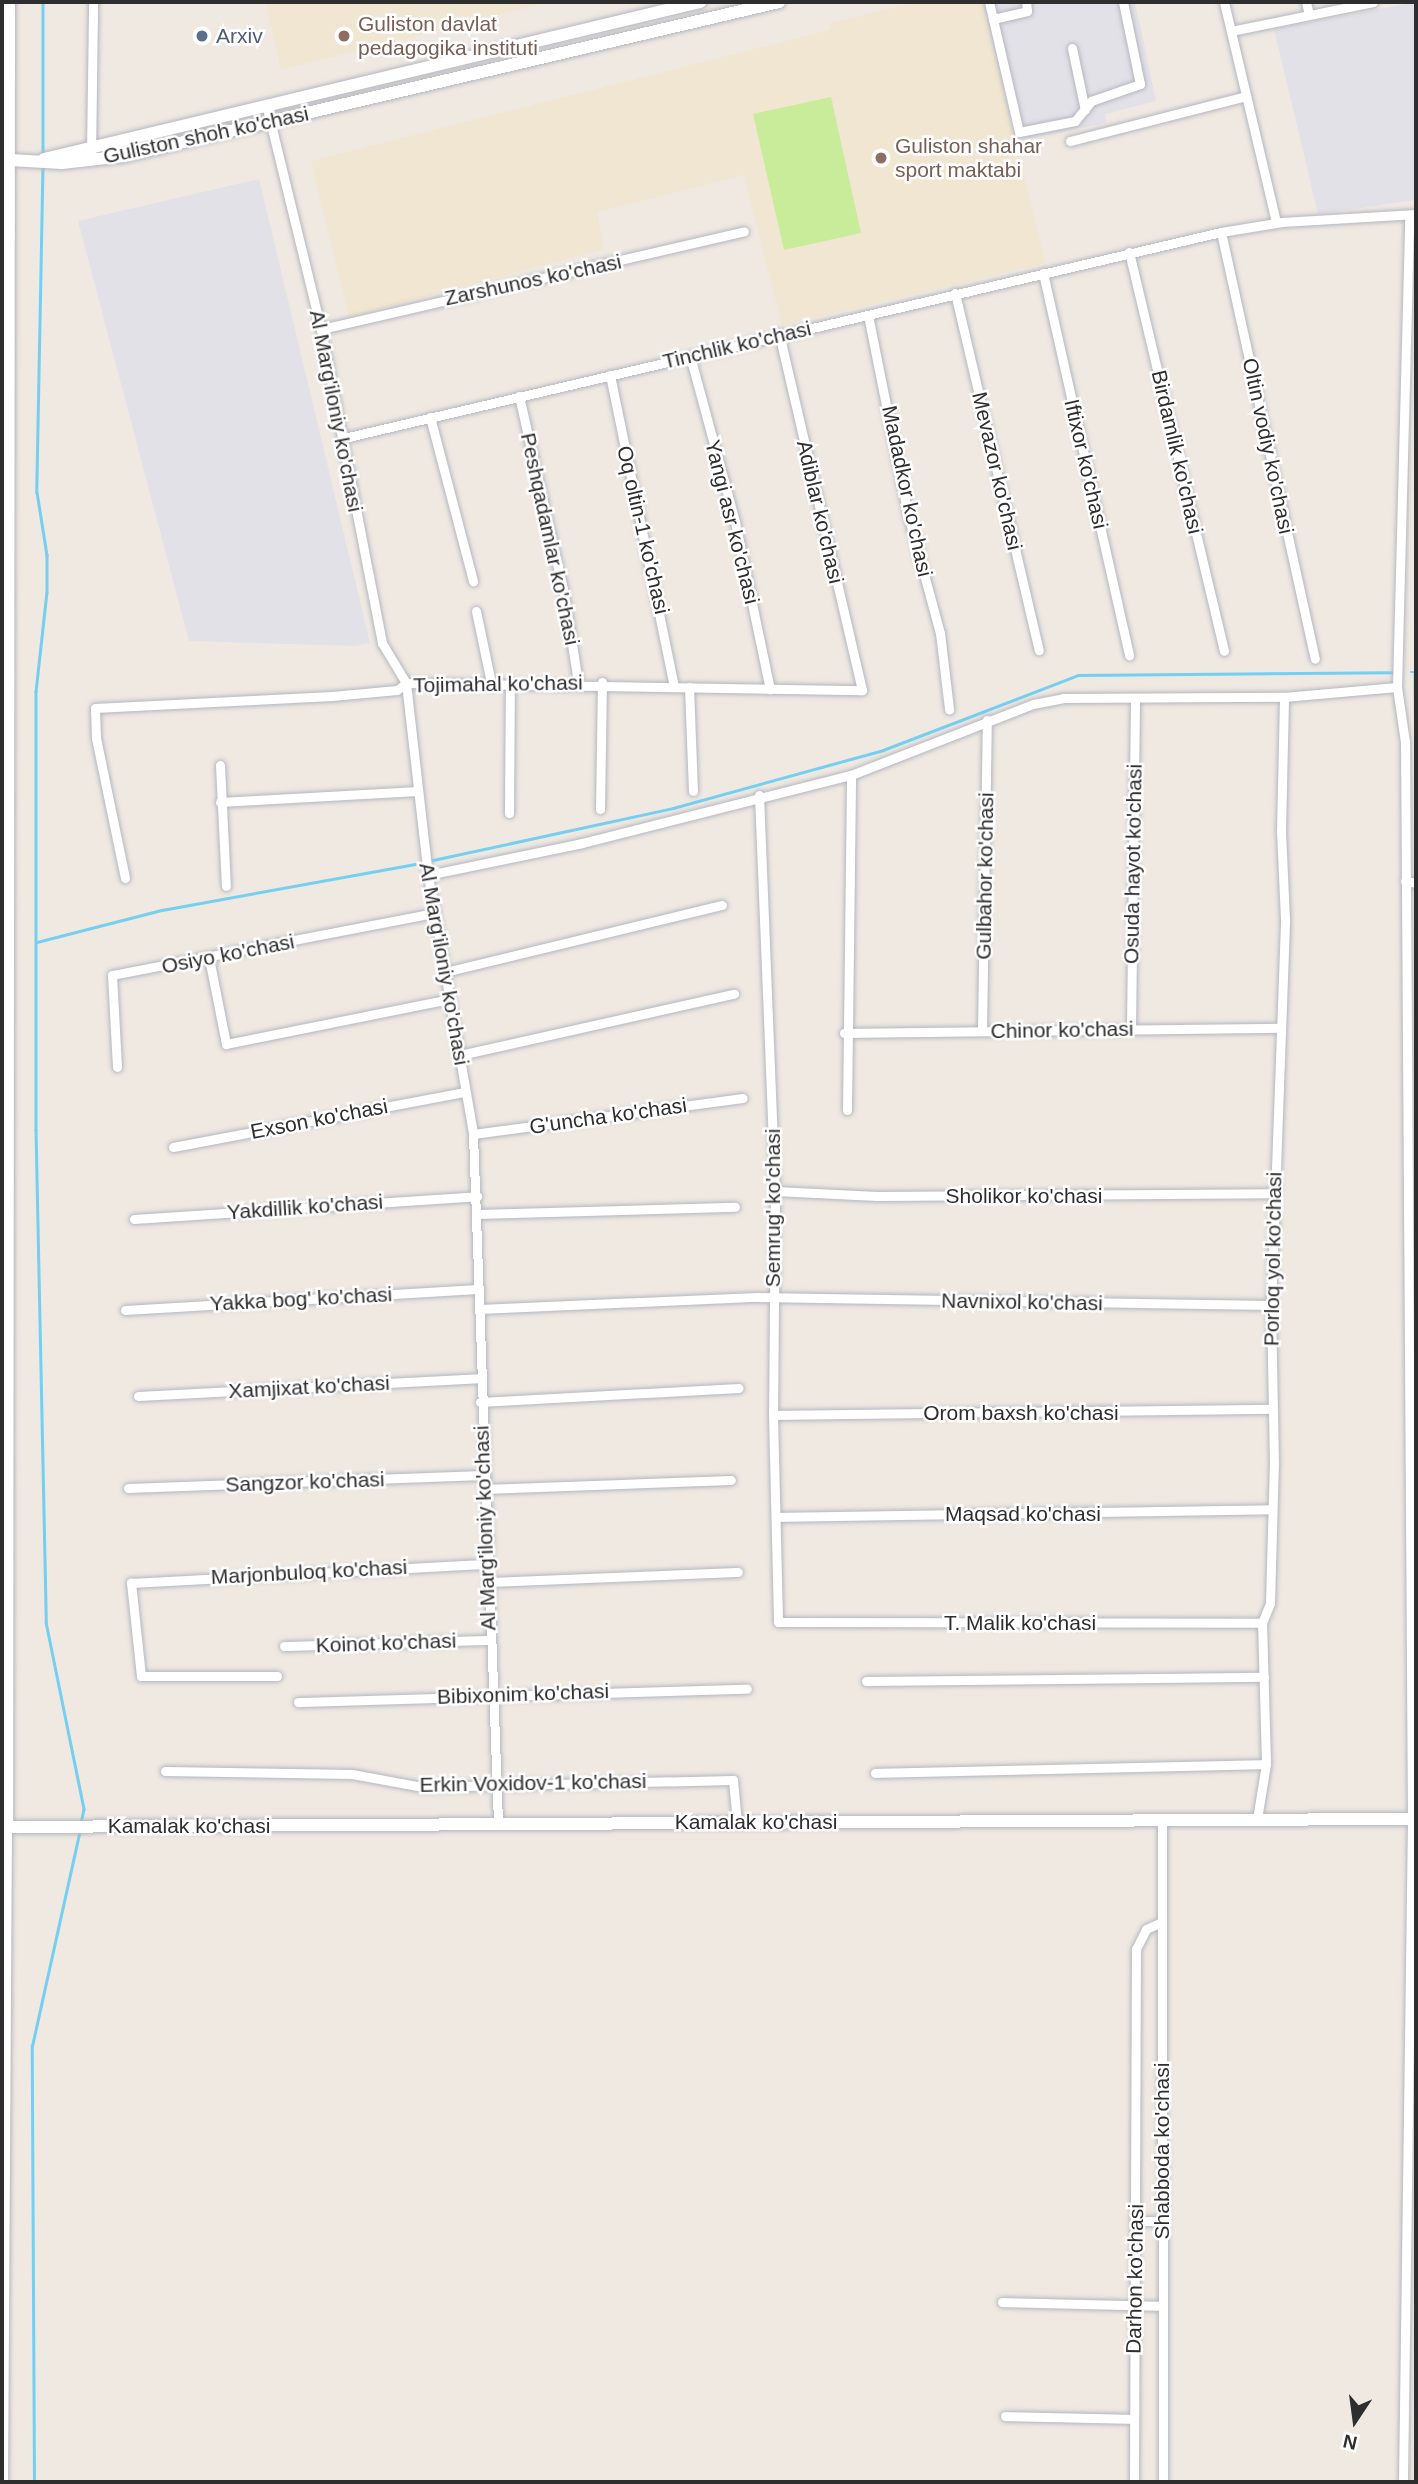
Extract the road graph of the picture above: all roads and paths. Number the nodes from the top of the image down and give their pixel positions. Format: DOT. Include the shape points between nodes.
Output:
graph roads {
  1 [pos="9,2"];
  2 [pos="93,2"];
  3 [pos="700,2"];
  4 [pos="779,2"];
  5 [pos="989,2"];
  6 [pos="1027,2"];
  7 [pos="1123,2"];
  8 [pos="1224,2"];
  9 [pos="1306,2"];
  10 [pos="1373,2"];
  11 [pos="1309,15"];
  12 [pos="993,19"];
  13 [pos="1231,31"];
  14 [pos="1072,48"];
  15 [pos="1246,96"];
  16 [pos="267,108"];
  17 [pos="1085,110"];
  18 [pos="271,122"];
  19 [pos="1070,141"];
  20 [pos="90,146"];
  21 [pos="44,159"];
  22 [pos="15,160"];
  23 [pos="92,160"];
  24 [pos="1413,215"];
  25 [pos="1276,222"];
  26 [pos="744,231"];
  27 [pos="1221,232"];
  28 [pos="1129,252"];
  29 [pos="1043,273"];
  30 [pos="954,293"];
  31 [pos="868,315"];
  32 [pos="321,329"];
  33 [pos="779,334"];
  34 [pos="690,356"];
  35 [pos="610,374"];
  36 [pos="519,396"];
  37 [pos="430,417"];
  38 [pos="344,438"];
  39 [pos="473,581"];
  40 [pos="476,611"];
  41 [pos="1039,650"];
  42 [pos="1224,651"];
  43 [pos="1129,655"];
  44 [pos="1315,659"];
  45 [pos="4,666"];
  46 [pos="578,682"];
  47 [pos="603,682"];
  48 [pos="407,683"];
  49 [pos="491,683"];
  50 [pos="510,683"];
  51 [pos="674,685"];
  52 [pos="689,687"];
  53 [pos="1397,687"];
  54 [pos="770,689"];
  55 [pos="862,690"];
  56 [pos="1284,696"];
  57 [pos="1136,698"];
  58 [pos="949,709"];
  59 [pos="987,720"];
  60 [pos="220,765"];
  61 [pos="851,775"];
  62 [pos="418,791"];
  63 [pos="693,791"];
  64 [pos="759,795"];
  65 [pos="220,802"];
  66 [pos="600,809"];
  67 [pos="509,813"];
  68 [pos="428,875"];
  69 [pos="125,878"];
  70 [pos="1405,881"];
  71 [pos="1416,883"];
  72 [pos="226,886"];
  73 [pos="722,905"];
  74 [pos="434,913"];
  75 [pos="209,958"];
  76 [pos="445,972"];
  77 [pos="734,994"];
  78 [pos="450,999"];
  79 [pos="1279,1028"];
  80 [pos="1131,1029"];
  81 [pos="982,1031"];
  82 [pos="844,1033"];
  83 [pos="460,1055"];
  84 [pos="117,1067"];
  85 [pos="465,1092"];
  86 [pos="743,1098"];
  87 [pos="847,1110"];
  88 [pos="473,1134"];
  89 [pos="173,1147"];
  90 [pos="775,1191"];
  91 [pos="1273,1193"];
  92 [pos="477,1196"];
  93 [pos="735,1207"];
  94 [pos="477,1214"];
  95 [pos="134,1219"];
  96 [pos="477,1289"];
  97 [pos="774,1300"];
  98 [pos="1271,1305"];
  99 [pos="479,1309"];
  100 [pos="125,1310"];
  101 [pos="479,1378"];
  102 [pos="739,1388"];
  103 [pos="138,1396"];
  104 [pos="480,1402"];
  105 [pos="1270,1409"];
  106 [pos="773,1415"];
  107 [pos="483,1475"];
  108 [pos="732,1480"];
  109 [pos="128,1488"];
  110 [pos="484,1489"];
  111 [pos="1270,1509"];
  112 [pos="776,1517"];
  113 [pos="487,1564"];
  114 [pos="738,1572"];
  115 [pos="488,1582"];
  116 [pos="778,1622"];
  117 [pos="1262,1623"];
  118 [pos="489,1640"];
  119 [pos="284,1646"];
  120 [pos="277,1676"];
  121 [pos="1264,1677"];
  122 [pos="866,1681"];
  123 [pos="747,1689"];
  124 [pos="495,1694"];
  125 [pos="298,1702"];
  126 [pos="1266,1764"];
  127 [pos="165,1771"];
  128 [pos="876,1773"];
  129 [pos="500,1784"];
  130 [pos="1257,1819"];
  131 [pos="1414,1819"];
  132 [pos="1162,1820"];
  133 [pos="737,1823"];
  134 [pos="498,1824"];
  135 [pos="7,1827"];
  136 [pos="1162,1922"];
  137 [pos="1136,2221"];
  138 [pos="1163,2221"];
  139 [pos="1002,2302"];
  140 [pos="1135,2306"];
  141 [pos="1163,2306"];
  142 [pos="1005,2416"];
  143 [pos="1134,2419"];
  144 [pos="3,2482"];
  145 [pos="1134,2482"];
  146 [pos="1163,2482"];
  147 [pos="1403,2482"];
  1 -- 22 [label="main road"];
  2 -- 20 [label="street"];
  3 -- 16 [label="main road, Guliston shoh ko'chasi"];
  4 -- 18 [label="main road, Guliston shoh ko'chasi"];
  5 -- 12 [label="street"];
  6 -- 12 [label="street" via="1027,11"];
  7 -- 17 [label="street" via="1140,84 1091,101"];
  8 -- 13 [label="street"];
  9 -- 11 [label="street"];
  10 -- 11 [label="street"];
  11 -- 13 [label="street"];
  12 -- 17 [label="street" via="1019,132 1075,121"];
  13 -- 15 [label="street"];
  14 -- 17 [label="street"];
  15 -- 19 [label="street"];
  15 -- 25 [label="street"];
  16 -- 18 [label="street, Al Marg'iloniy ko'chasi"];
  16 -- 20 [label="main road, Guliston shoh ko'chasi"];
  18 -- 23 [label="main road, Guliston shoh ko'chasi"];
  18 -- 32 [label="street, Al Marg'iloniy ko'chasi"];
  20 -- 21 [label="main road, Guliston shoh ko'chasi"];
  20 -- 23 [label="street"];
  21 -- 22 [label="main road"];
  21 -- 23 [label="main road, Guliston shoh ko'chasi" via="62,163"];
  22 -- 45 [label="main road"];
  24 -- 25 [label="street, Tinchlik ko'chasi"];
  24 -- 53 [label="street"];
  25 -- 27 [label="street, Tinchlik ko'chasi"];
  26 -- 32 [label="street, Zarshunos ko'chasi"];
  27 -- 28 [label="street, Tinchlik ko'chasi"];
  27 -- 44 [label="street, Oltin vodiy ko'chasi"];
  28 -- 29 [label="street, Tinchlik ko'chasi"];
  28 -- 42 [label="street, Birdamlik ko'chasi"];
  29 -- 30 [label="street, Tinchlik ko'chasi"];
  29 -- 43 [label="street, Iftixor ko'chasi"];
  30 -- 31 [label="street, Tinchlik ko'chasi"];
  30 -- 41 [label="street, Mevazor ko'chasi"];
  31 -- 33 [label="street, Tinchlik ko'chasi"];
  31 -- 58 [label="street, Madadkor ko'chasi" via="907,511 940,632"];
  32 -- 38 [label="street, Al Marg'iloniy ko'chasi"];
  33 -- 34 [label="street, Tinchlik ko'chasi"];
  33 -- 55 [label="street, Adiblar ko'chasi"];
  34 -- 35 [label="street, Tinchlik ko'chasi"];
  34 -- 54 [label="street, Yangi asr ko'chasi" via="736,522"];
  35 -- 36 [label="street, Tinchlik ko'chasi"];
  35 -- 51 [label="street, Oq oltin-1 ko'chasi"];
  36 -- 37 [label="street, Tinchlik ko'chasi"];
  36 -- 46 [label="street, Peshqadamlar ko'chasi" via="563,589"];
  37 -- 38 [label="street, Tinchlik ko'chasi"];
  37 -- 39 [label="street"];
  38 -- 48 [label="street, Al Marg'iloniy ko'chasi" via="382,643"];
  40 -- 49 [label="street"];
  45 -- 135 [label="main road"];
  46 -- 47 [label="street, Tojimahal ko'chasi"];
  46 -- 50 [label="street, Tojimahal ko'chasi"];
  47 -- 51 [label="street, Tojimahal ko'chasi"];
  47 -- 66 [label="street"];
  48 -- 49 [label="street, Tojimahal ko'chasi"];
  48 -- 62 [label="street, Al Marg'iloniy ko'chasi"];
  48 -- 69 [label="street, Tojimahal ko'chasi" via="397,690 332,696 95,708 96,738"];
  49 -- 50 [label="street, Tojimahal ko'chasi"];
  50 -- 67 [label="street"];
  51 -- 52 [label="street, Tojimahal ko'chasi"];
  52 -- 54 [label="street, Tojimahal ko'chasi"];
  52 -- 63 [label="street"];
  53 -- 56 [label="street"];
  53 -- 70 [label="street" via="1405,742"];
  54 -- 55 [label="street, Tojimahal ko'chasi"];
  56 -- 57 [label="street"];
  56 -- 79 [label="street, Porloq yol ko'chasi" via="1280,831 1286,919"];
  57 -- 59 [label="street" via="1063,698"];
  57 -- 80 [label="street, Osuda hayot ko'chasi"];
  59 -- 61 [label="street"];
  59 -- 81 [label="street, Gulbahor ko'chasi"];
  60 -- 65 [label="street"];
  61 -- 64 [label="street"];
  61 -- 82 [label="street"];
  62 -- 65 [label="street"];
  62 -- 68 [label="street, Al Marg'iloniy ko'chasi"];
  64 -- 68 [label="street" via="583,843"];
  64 -- 90 [label="street, Semrug' ko'chasi"];
  65 -- 72 [label="street"];
  68 -- 74 [label="street, Al Marg'iloniy ko'chasi"];
  70 -- 71 [label="street"];
  70 -- 131 [label="street"];
  73 -- 76 [label="street"];
  74 -- 75 [label="street, Osiyo ko'chasi"];
  74 -- 76 [label="street, Al Marg'iloniy ko'chasi"];
  75 -- 78 [label="street" via="226,1044"];
  75 -- 84 [label="street, Osiyo ko'chasi" via="112,975"];
  76 -- 78 [label="street, Al Marg'iloniy ko'chasi"];
  77 -- 83 [label="street"];
  78 -- 83 [label="street, Al Marg'iloniy ko'chasi"];
  79 -- 80 [label="street, Chinor ko'chasi"];
  79 -- 91 [label="street, Porloq yol ko'chasi"];
  80 -- 81 [label="street, Chinor ko'chasi"];
  81 -- 82 [label="street, Chinor ko'chasi"];
  82 -- 87 [label="street"];
  83 -- 85 [label="street, Al Marg'iloniy ko'chasi"];
  85 -- 88 [label="street, Al Marg'iloniy ko'chasi"];
  85 -- 89 [label="street, Exson ko'chasi"];
  86 -- 88 [label="street, G'uncha ko'chasi"];
  88 -- 92 [label="street, Al Marg'iloniy ko'chasi"];
  90 -- 91 [label="street, Sholikor ko'chasi" via="877,1196"];
  90 -- 97 [label="street, Semrug' ko'chasi"];
  91 -- 98 [label="street, Porloq yol ko'chasi"];
  92 -- 94 [label="street, Al Marg'iloniy ko'chasi"];
  92 -- 95 [label="street, Yakdillik ko'chasi"];
  93 -- 94 [label="street"];
  94 -- 96 [label="street, Al Marg'iloniy ko'chasi"];
  96 -- 99 [label="street, Al Marg'iloniy ko'chasi"];
  96 -- 100 [label="street, Yakka bog' ko'chasi"];
  97 -- 98 [label="street, Navnixol ko'chasi"];
  97 -- 99 [label="street" via="626,1300"];
  97 -- 106 [label="street, Semrug' ko'chasi"];
  98 -- 105 [label="street, Porloq yol ko'chasi"];
  99 -- 101 [label="street, Al Marg'iloniy ko'chasi"];
  101 -- 103 [label="street, Xamjixat ko'chasi"];
  101 -- 104 [label="street, Al Marg'iloniy ko'chasi"];
  102 -- 104 [label="street"];
  104 -- 107 [label="street, Al Marg'iloniy ko'chasi"];
  105 -- 106 [label="street, Orom baxsh ko'chasi"];
  105 -- 111 [label="street, Porloq yol ko'chasi" via="1274,1464"];
  106 -- 112 [label="street, Semrug' ko'chasi"];
  107 -- 109 [label="street, Sangzor ko'chasi"];
  107 -- 110 [label="street, Al Marg'iloniy ko'chasi"];
  108 -- 110 [label="street"];
  110 -- 113 [label="street, Al Marg'iloniy ko'chasi"];
  111 -- 112 [label="street, Maqsad ko'chasi"];
  111 -- 117 [label="street, Porloq yol ko'chasi" via="1270,1603"];
  112 -- 116 [label="street, Semrug' ko'chasi"];
  113 -- 115 [label="street, Al Marg'iloniy ko'chasi"];
  113 -- 120 [label="street, Marjonbuloq ko'chasi" via="131,1583 141,1676"];
  114 -- 115 [label="street"];
  115 -- 118 [label="street, Al Marg'iloniy ko'chasi"];
  116 -- 117 [label="street, T. Malik ko'chasi"];
  117 -- 121 [label="street, Porloq yol ko'chasi"];
  118 -- 119 [label="street, Koinot ko'chasi"];
  118 -- 124 [label="street, Al Marg'iloniy ko'chasi"];
  121 -- 122 [label="street"];
  121 -- 126 [label="street, Porloq yol ko'chasi"];
  123 -- 124 [label="street, Bibixonim ko'chasi"];
  124 -- 125 [label="street, Bibixonim ko'chasi"];
  124 -- 129 [label="street, Al Marg'iloniy ko'chasi"];
  126 -- 128 [label="street"];
  126 -- 130 [label="street, Porloq yol ko'chasi"];
  127 -- 129 [label="street, Erkin Voxidov-1 ko'chasi" via="352,1774 422,1787"];
  129 -- 133 [label="street, Erkin Voxidov-1 ko'chasi" via="733,1780"];
  129 -- 134 [label="street, Al Marg'iloniy ko'chasi"];
  130 -- 131 [label="main road, Kamalak ko'chasi"];
  130 -- 132 [label="main road, Kamalak ko'chasi"];
  131 -- 147 [label="street"];
  132 -- 133 [label="main road, Kamalak ko'chasi"];
  132 -- 136 [label="street, Shabboda ko'chasi"];
  133 -- 134 [label="main road, Kamalak ko'chasi"];
  134 -- 135 [label="main road, Kamalak ko'chasi"];
  135 -- 144 [label="street"];
  136 -- 137 [label="street, Darhon ko'chasi" via="1146,1930 1136,1949"];
  136 -- 138 [label="street, Shabboda ko'chasi"];
  137 -- 138 [label="street"];
  137 -- 140 [label="street, Darhon ko'chasi"];
  138 -- 141 [label="street, Shabboda ko'chasi"];
  139 -- 140 [label="street"];
  140 -- 141 [label="street"];
  140 -- 143 [label="street, Darhon ko'chasi"];
  141 -- 146 [label="street, Shabboda ko'chasi"];
  142 -- 143 [label="street"];
  143 -- 145 [label="street, Darhon ko'chasi"];
}
